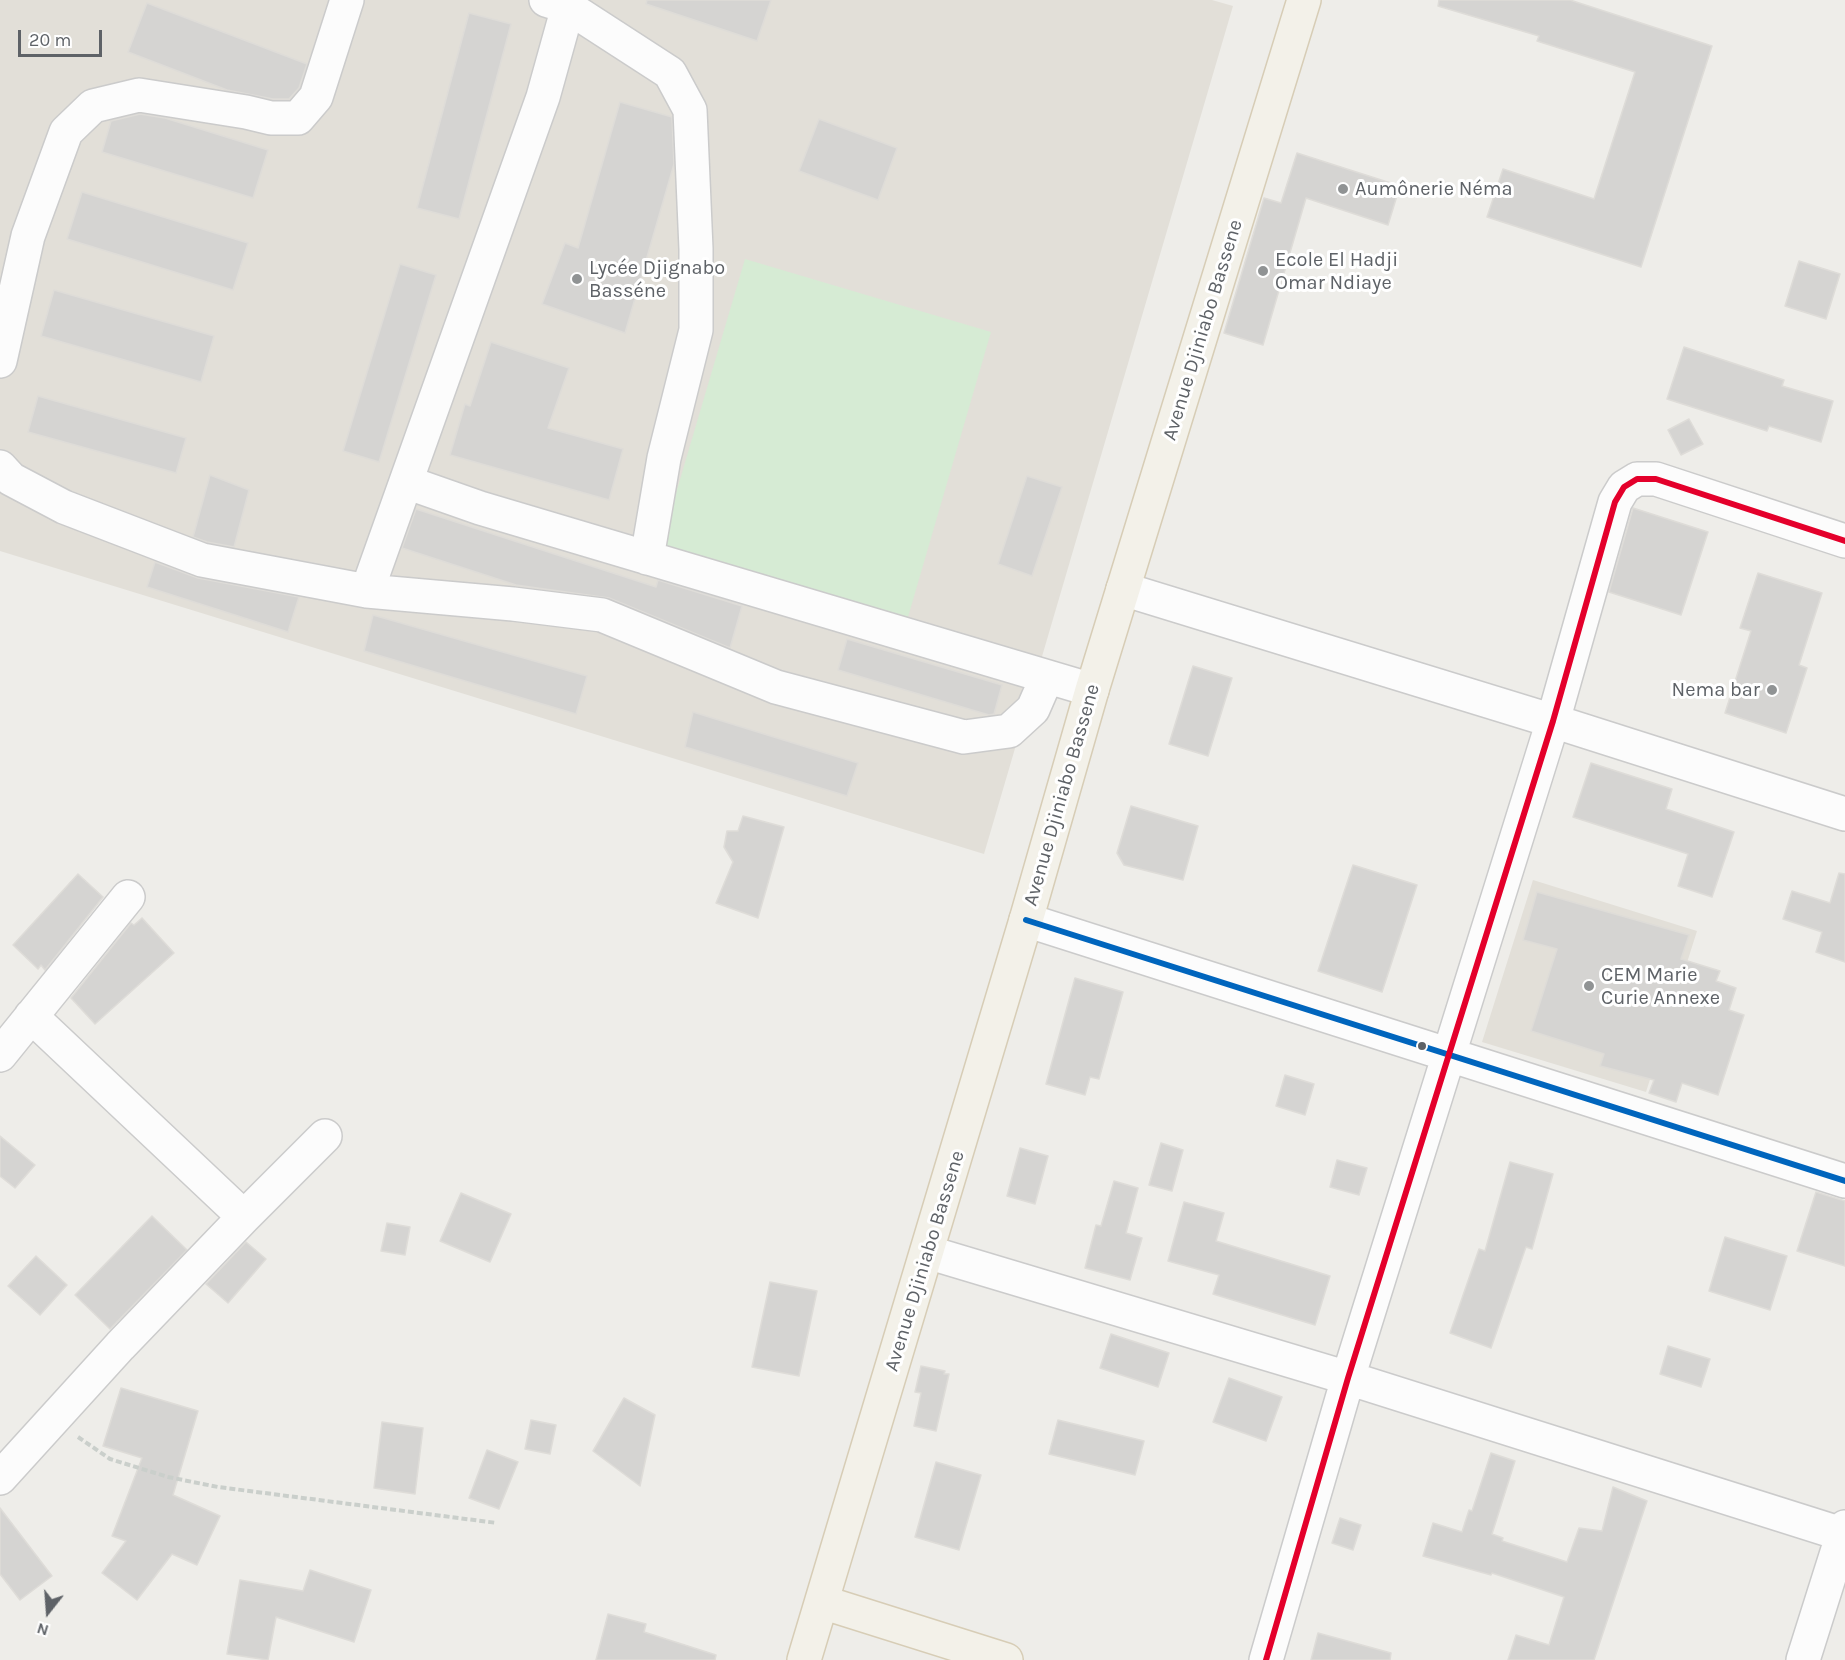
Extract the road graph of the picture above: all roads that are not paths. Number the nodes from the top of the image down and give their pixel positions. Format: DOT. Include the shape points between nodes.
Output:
graph roads {
  1 [pos="347,0"];
  2 [pos="1304,0"];
  3 [pos="557,4"];
  4 [pos="0,361"];
  5 [pos="0,466"];
  6 [pos="406,482"];
  7 [pos="1845,541"];
  8 [pos="647,558"];
  9 [pos="1123,589"];
  10 [pos="367,591"];
  11 [pos="1047,677"];
  12 [pos="1092,690"];
  13 [pos="1553,721"];
  14 [pos="1845,814"];
  15 [pos="128,897"];
  16 [pos="1026,920"];
  17 [pos="31,1016"];
  18 [pos="1448,1053"];
  19 [pos="0,1055"];
  20 [pos="325,1136"];
  21 [pos="1845,1180"];
  22 [pos="244,1217"];
  23 [pos="927,1252"];
  24 [pos="1348,1378"];
  25 [pos="0,1478"];
  26 [pos="1844,1532"];
  27 [pos="822,1602"];
  28 [pos="804,1660"];
  29 [pos="1006,1660"];
  30 [pos="1266,1660"];
  31 [pos="1803,1660"];
  1 -- 4 [label="street" via="316,97 298,118 271,118 139,95 93,106 66,132 28,236"];
  2 -- 9 [label="main road, Avenue Djiniabo Bassene"];
  3 -- 6 [label="street" via="543,97"];
  3 -- 8 [label="street" via="669,73 690,110 696,330 664,458"];
  5 -- 10 [label="street" via="11,479 64,507 202,560"];
  6 -- 8 [label="street"];
  6 -- 10 [label="street"];
  7 -- 13 [label="street" via="1656,479 1637,479 1624,488 1615,502"];
  8 -- 11 [label="street"];
  9 -- 12 [label="main road, Avenue Djiniabo Bassene"];
  9 -- 13 [label="street"];
  10 -- 11 [label="street" via="602,615 776,687 964,737 1009,731 1033,709"];
  11 -- 12 [label="street"];
  12 -- 16 [label="main road, Avenue Djiniabo Bassene"];
  13 -- 14 [label="street"];
  13 -- 18 [label="street"];
  15 -- 17 [label="street"];
  16 -- 18 [label="street"];
  16 -- 23 [label="main road, Avenue Djiniabo Bassene"];
  17 -- 19 [label="street"];
  17 -- 22 [label="street"];
  18 -- 21 [label="street"];
  18 -- 24 [label="street"];
  20 -- 22 [label="street"];
  22 -- 25 [label="street"];
  23 -- 24 [label="street"];
  23 -- 27 [label="main road, Avenue Djiniabo Bassene"];
  24 -- 26 [label="street"];
  24 -- 30 [label="street"];
  26 -- 31 [label="street"];
  27 -- 28 [label="main road, Avenue Djiniabo Bassene"];
  27 -- 29 [label="main road"];
}
